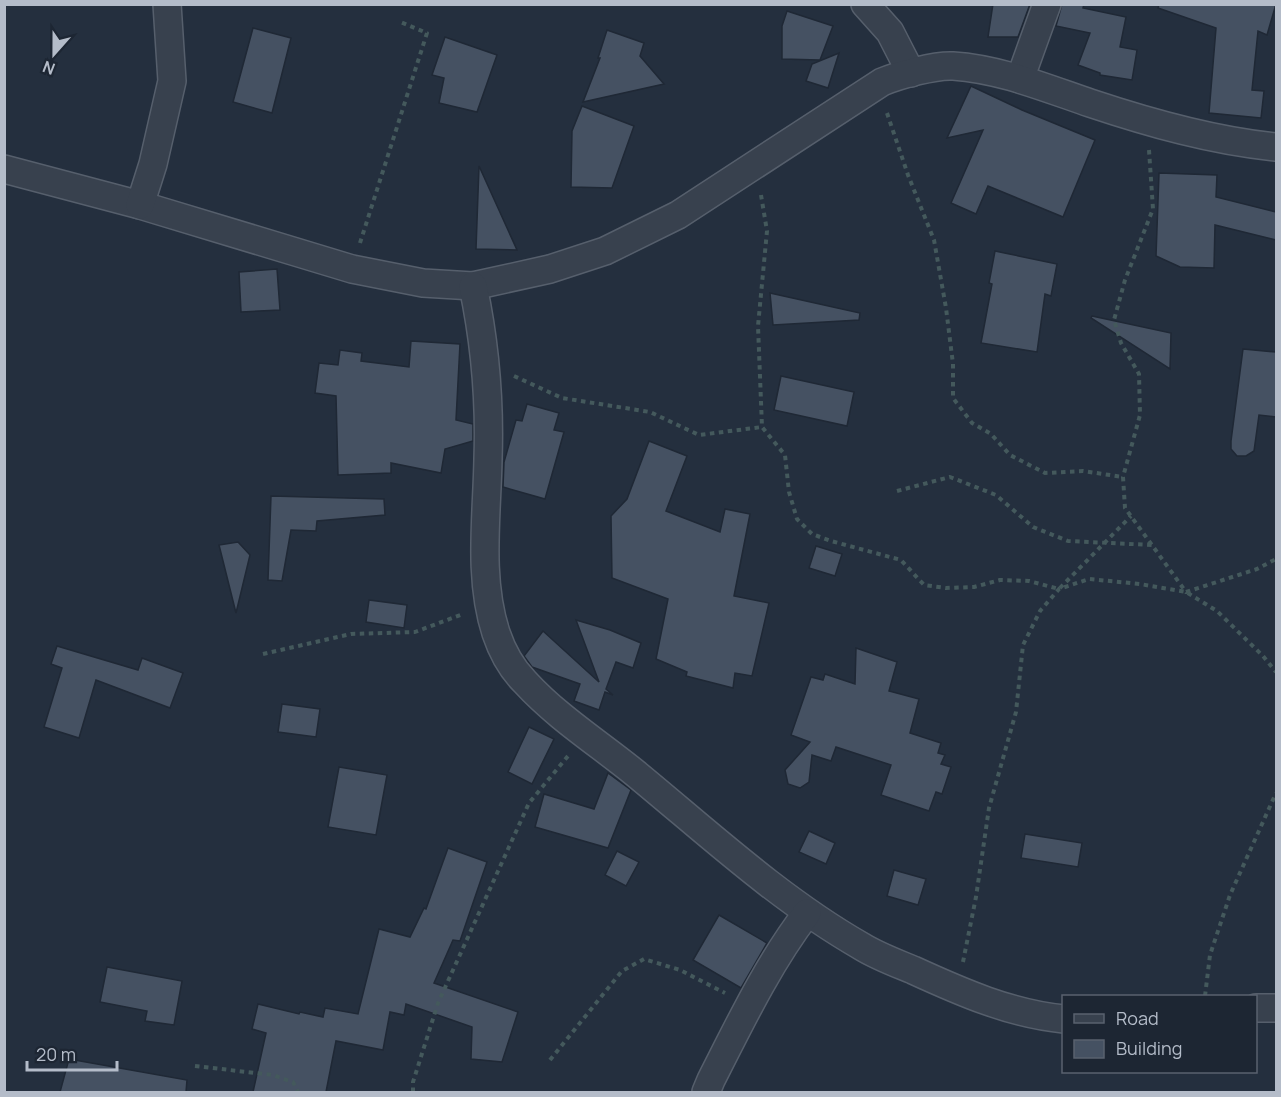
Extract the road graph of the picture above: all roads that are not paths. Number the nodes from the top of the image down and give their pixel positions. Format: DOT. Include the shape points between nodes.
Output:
graph roads {
  1 [pos="167,4"];
  2 [pos="865,4"];
  3 [pos="1047,4"];
  4 [pos="911,73"];
  5 [pos="1020,79"];
  6 [pos="1276,147"];
  7 [pos="4,169"];
  8 [pos="140,205"];
  9 [pos="473,286"];
  10 [pos="807,913"];
  11 [pos="1257,1008"];
  12 [pos="1276,1008"];
  13 [pos="1062,1019"];
  14 [pos="706,1092"];
  1 -- 8 [label="street" via="172,81"];
  2 -- 4 [label="street" via="890,32"];
  3 -- 5 [label="street"];
  4 -- 5 [label="street" via="951,66"];
  4 -- 9 [label="street" via="882,82 678,215 605,251 550,270"];
  5 -- 6 [label="street" via="1142,120 1245,144"];
  7 -- 8 [label="street"];
  8 -- 9 [label="street" via="352,269 423,283"];
  9 -- 10 [label="street" via="486,363 487,596 505,657 547,705"];
  10 -- 13 [label="street" via="863,948 958,990 1015,1010"];
  10 -- 14 [label="street" via="749,1005"];
  11 -- 12 [label="street"];
}
